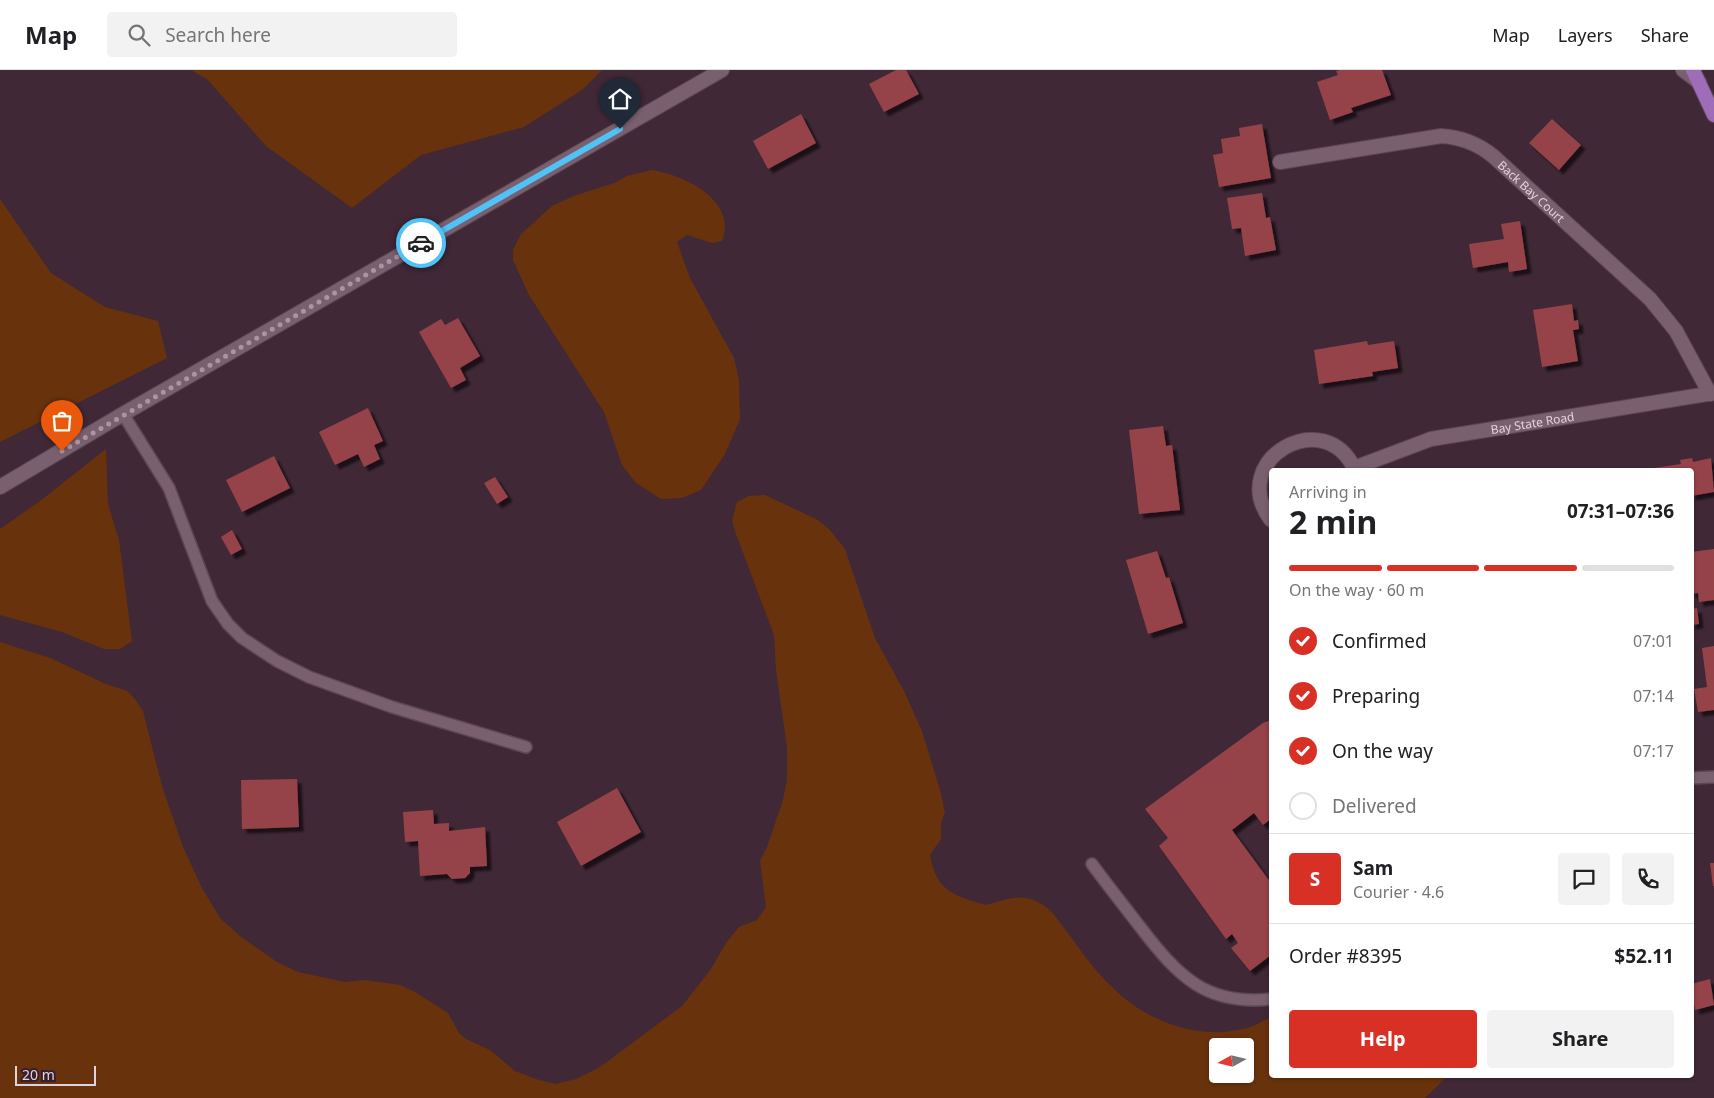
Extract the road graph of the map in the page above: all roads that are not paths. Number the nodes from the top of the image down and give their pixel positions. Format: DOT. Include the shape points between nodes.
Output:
graph roads {
  1 [pos="722,70"];
  2 [pos="1682,70"];
  3 [pos="1696,76"];
  4 [pos="1714,115"];
  5 [pos="1280,162"];
  6 [pos="1712,394"];
  7 [pos="123,414"];
  8 [pos="1354,468"];
  9 [pos="1358,468"];
  10 [pos="0,488"];
  11 [pos="1269,516"];
  12 [pos="526,747"];
  13 [pos="1714,777"];
  14 [pos="1694,778"];
  15 [pos="1092,864"];
  16 [pos="1269,999"];
  1 -- 7 [label="street"];
  2 -- 3 [label="street"];
  3 -- 4 [label="main road"];
  5 -- 6 [label="street, Back Bay Court" via="1440,136 1472,142 1493,156 1650,298 1676,331"];
  6 -- 9 [label="street, Bay State Road" via="1431,439"];
  7 -- 10 [label="street"];
  7 -- 12 [label="lane" via="169,488 212,601 242,638 277,661 310,677 392,707"];
  8 -- 11 [label="street, Bay State Road" via="1343,452 1326,442 1307,440 1288,444 1267,464 1260,482 1262,502"];
  13 -- 14 [label="lane"];
  15 -- 16 [label="lane" via="1165,959 1190,982 1221,996 1255,1001"];
}
